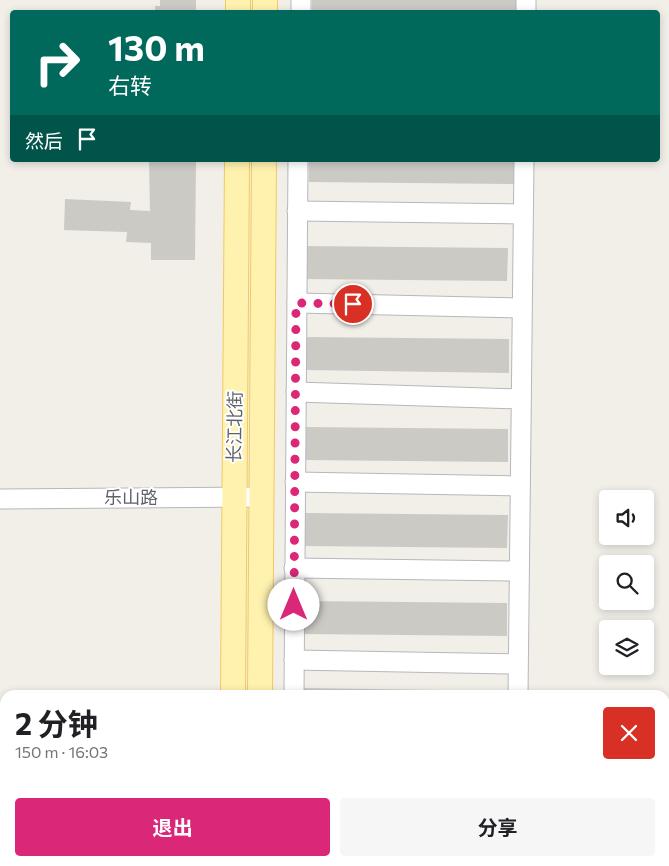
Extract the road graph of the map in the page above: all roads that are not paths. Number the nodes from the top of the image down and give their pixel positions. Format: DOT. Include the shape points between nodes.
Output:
graph roads {
  1 [pos="237,162"];
  2 [pos="264,162"];
  3 [pos="298,162"];
  4 [pos="524,162"];
  5 [pos="297,211"];
  6 [pos="523,214"];
  7 [pos="296,303"];
  8 [pos="522,308"];
  9 [pos="296,392"];
  10 [pos="521,399"];
  11 [pos="295,482"];
  12 [pos="520,486"];
  13 [pos="234,497"];
  14 [pos="261,497"];
  15 [pos="0,499"];
  16 [pos="294,568"];
  17 [pos="519,571"];
  18 [pos="294,660"];
  19 [pos="517,664"];
  20 [pos="233,690"];
  21 [pos="260,690"];
  22 [pos="294,690"];
  23 [pos="518,690"];
  1 -- 13 [label="main road, 长江北街"];
  2 -- 14 [label="main road, 长江北街"];
  3 -- 5 [label="street"];
  4 -- 6 [label="street"];
  5 -- 6 [label="street"];
  5 -- 7 [label="street"];
  6 -- 8 [label="street"];
  7 -- 8 [label="street"];
  7 -- 9 [label="street"];
  8 -- 10 [label="street"];
  9 -- 10 [label="street"];
  9 -- 11 [label="street"];
  10 -- 12 [label="street"];
  11 -- 12 [label="street"];
  11 -- 16 [label="street"];
  12 -- 17 [label="street"];
  13 -- 14 [label="street, 乐山路"];
  13 -- 15 [label="street, 乐山路"];
  13 -- 20 [label="main road, 长江北街"];
  14 -- 21 [label="main road, 长江北街"];
  16 -- 17 [label="street"];
  16 -- 18 [label="street"];
  17 -- 19 [label="street"];
  18 -- 19 [label="street"];
  18 -- 22 [label="street"];
  19 -- 23 [label="street"];
}
